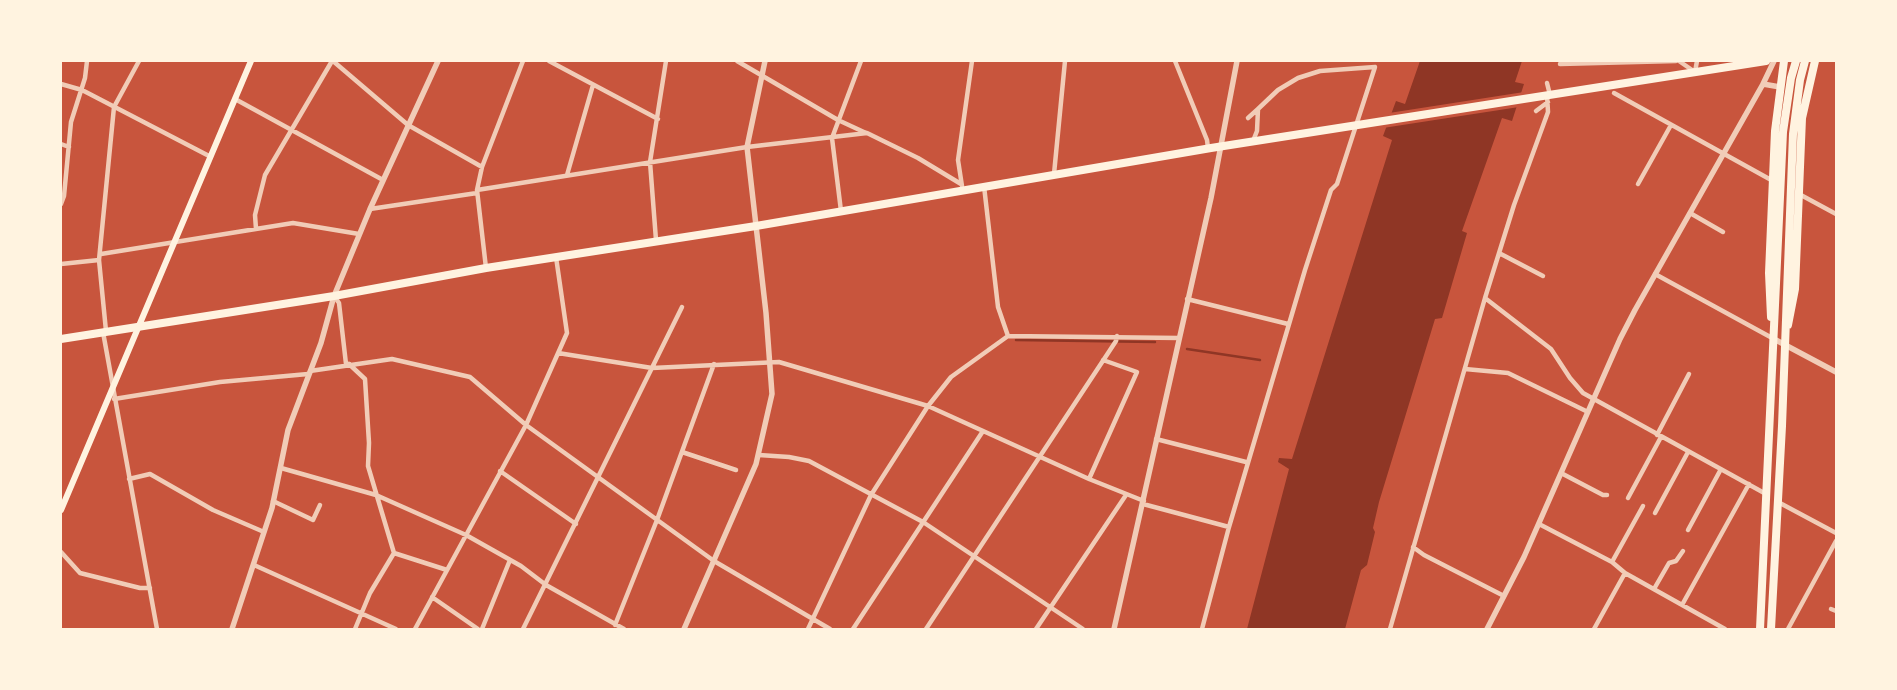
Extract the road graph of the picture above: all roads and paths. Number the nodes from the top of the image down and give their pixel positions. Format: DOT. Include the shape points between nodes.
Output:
graph roads {
  1 [pos="86,61"];
  2 [pos="139,61"];
  3 [pos="251,61"];
  4 [pos="333,61"];
  5 [pos="438,61"];
  6 [pos="523,61"];
  7 [pos="549,61"];
  8 [pos="666,61"];
  9 [pos="737,61"];
  10 [pos="766,61"];
  11 [pos="861,61"];
  12 [pos="972,61"];
  13 [pos="1065,61"];
  14 [pos="1175,61"];
  15 [pos="1237,61"];
  16 [pos="1678,61"];
  17 [pos="1697,61"];
  18 [pos="1766,61"];
  19 [pos="1774,61"];
  20 [pos="1784,61"];
  21 [pos="1796,61"];
  22 [pos="1805,61"];
  23 [pos="1815,61"];
  24 [pos="1612,62"];
  25 [pos="1560,64"];
  26 [pos="1695,72"];
  27 [pos="762,76"];
  28 [pos="61,84"];
  29 [pos="1547,84"];
  30 [pos="1763,84"];
  31 [pos="592,85"];
  32 [pos="1780,87"];
  33 [pos="82,90"];
  34 [pos="1614,93"];
  35 [pos="1546,97"];
  36 [pos="235,99"];
  37 [pos="114,107"];
  38 [pos="1258,109"];
  39 [pos="1536,111"];
  40 [pos="1248,118"];
  41 [pos="658,119"];
  42 [pos="838,120"];
  43 [pos="1357,124"];
  44 [pos="1671,124"];
  45 [pos="408,125"];
  46 [pos="292,130"];
  47 [pos="867,133"];
  48 [pos="832,138"];
  49 [pos="1253,141"];
  50 [pos="61,144"];
  51 [pos="1222,146"];
  52 [pos="69,147"];
  53 [pos="748,147"];
  54 [pos="1208,148"];
  55 [pos="1723,153"];
  56 [pos="211,157"];
  57 [pos="650,162"];
  58 [pos="482,167"];
  59 [pos="1054,174"];
  60 [pos="567,175"];
  61 [pos="383,180"];
  62 [pos="1773,181"];
  63 [pos="1638,184"];
  64 [pos="984,186"];
  65 [pos="962,187"];
  66 [pos="477,192"];
  67 [pos="1799,194"];
  68 [pos="61,204"];
  69 [pos="370,210"];
  70 [pos="840,211"];
  71 [pos="1690,213"];
  72 [pos="1836,214"];
  73 [pos="756,226"];
  74 [pos="256,229"];
  75 [pos="1723,232"];
  76 [pos="359,234"];
  77 [pos="656,240"];
  78 [pos="175,241"];
  79 [pos="1499,253"];
  80 [pos="100,257"];
  81 [pos="556,257"];
  82 [pos="61,264"];
  83 [pos="486,268"];
  84 [pos="1655,274"];
  85 [pos="1543,276"];
  86 [pos="334,296"];
  87 [pos="1485,298"];
  88 [pos="1187,299"];
  89 [pos="682,307"];
  90 [pos="1288,324"];
  91 [pos="138,326"];
  92 [pos="105,332"];
  93 [pos="1008,336"];
  94 [pos="1117,336"];
  95 [pos="1179,338"];
  96 [pos="61,339"];
  97 [pos="1774,339"];
  98 [pos="1783,344"];
  99 [pos="558,353"];
  100 [pos="1104,360"];
  101 [pos="771,361"];
  102 [pos="347,364"];
  103 [pos="714,364"];
  104 [pos="652,368"];
  105 [pos="1465,369"];
  106 [pos="309,372"];
  107 [pos="1836,372"];
  108 [pos="1689,374"];
  109 [pos="113,388"];
  110 [pos="114,399"];
  111 [pos="1593,400"];
  112 [pos="928,406"];
  113 [pos="1588,412"];
  114 [pos="526,424"];
  115 [pos="983,431"];
  116 [pos="1659,436"];
  117 [pos="1156,439"];
  118 [pos="682,452"];
  119 [pos="1688,452"];
  120 [pos="759,455"];
  121 [pos="1039,456"];
  122 [pos="1246,462"];
  123 [pos="281,468"];
  124 [pos="1721,469"];
  125 [pos="736,470"];
  126 [pos="500,471"];
  127 [pos="1561,473"];
  128 [pos="598,478"];
  129 [pos="129,479"];
  130 [pos="1089,479"];
  131 [pos="1749,484"];
  132 [pos="1766,494"];
  133 [pos="376,495"];
  134 [pos="871,495"];
  135 [pos="1126,495"];
  136 [pos="1607,495"];
  137 [pos="1628,498"];
  138 [pos="273,501"];
  139 [pos="1144,502"];
  140 [pos="1778,502"];
  141 [pos="320,505"];
  142 [pos="1643,506"];
  143 [pos="61,510"];
  144 [pos="1655,513"];
  145 [pos="658,520"];
  146 [pos="923,522"];
  147 [pos="576,524"];
  148 [pos="1539,524"];
  149 [pos="1229,527"];
  150 [pos="1688,530"];
  151 [pos="264,532"];
  152 [pos="1836,533"];
  153 [pos="466,535"];
  154 [pos="1836,541"];
  155 [pos="1413,547"];
  156 [pos="1683,551"];
  157 [pos="61,552"];
  158 [pos="394,552"];
  159 [pos="974,557"];
  160 [pos="510,560"];
  161 [pos="714,561"];
  162 [pos="1612,562"];
  163 [pos="254,565"];
  164 [pos="446,570"];
  165 [pos="1624,573"];
  166 [pos="546,585"];
  167 [pos="150,588"];
  168 [pos="1654,589"];
  169 [pos="1504,596"];
  170 [pos="432,597"];
  171 [pos="1682,605"];
  172 [pos="1050,607"];
  173 [pos="360,613"];
  174 [pos="813,619"];
  175 [pos="615,625"];
  176 [pos="1489,628"];
  177 [pos="1721,628"];
  178 [pos="157,629"];
  179 [pos="232,629"];
  180 [pos="355,629"];
  181 [pos="396,629"];
  182 [pos="415,629"];
  183 [pos="478,629"];
  184 [pos="482,629"];
  185 [pos="523,629"];
  186 [pos="624,629"];
  187 [pos="684,629"];
  188 [pos="808,629"];
  189 [pos="830,629"];
  190 [pos="853,629"];
  191 [pos="926,629"];
  192 [pos="1036,629"];
  193 [pos="1083,629"];
  194 [pos="1114,629"];
  195 [pos="1202,629"];
  196 [pos="1390,629"];
  197 [pos="1594,629"];
  198 [pos="1760,629"];
  199 [pos="1771,629"];
  200 [pos="1788,629"];
  1 -- 33 [label="street"];
  2 -- 37 [label="street"];
  3 -- 36 [label="main road"];
  4 -- 45 [label="street"];
  4 -- 46 [label="street"];
  5 -- 45 [label="street"];
  6 -- 58 [label="street"];
  7 -- 31 [label="street"];
  8 -- 41 [label="street"];
  9 -- 27 [label="street"];
  10 -- 27 [label="street"];
  11 -- 42 [label="street"];
  12 -- 65 [label="street" via="958,160"];
  13 -- 59 [label="street"];
  14 -- 54 [label="street"];
  15 -- 51 [label="street"];
  16 -- 24 [label="street"];
  16 -- 26 [label="street"];
  17 -- 26 [label="street"];
  18 -- 26 [label="main road"];
  19 -- 30 [label="street"];
  20 -- 32 [label="main road"];
  21 -- 97 [label="main road" via="1785,119"];
  22 -- 98 [label="main road" via="1795,116 1790,173"];
  23 -- 67 [label="main road" via="1802,118"];
  24 -- 25 [label="street"];
  26 -- 35 [label="main road"];
  27 -- 42 [label="street"];
  27 -- 53 [label="street"];
  28 -- 33 [label="street"];
  29 -- 35 [label="street"];
  30 -- 32 [label="street"];
  30 -- 55 [label="street"];
  31 -- 41 [label="street"];
  31 -- 60 [label="street"];
  32 -- 62 [label="main road"];
  33 -- 37 [label="street"];
  33 -- 52 [label="street" via="71,122"];
  34 -- 44 [label="street"];
  35 -- 39 [label="street"];
  35 -- 43 [label="main road"];
  35 -- 79 [label="street" via="1548,112"];
  36 -- 46 [label="street"];
  36 -- 56 [label="main road"];
  37 -- 56 [label="street"];
  37 -- 80 [label="street"];
  38 -- 40 [label="street"];
  38 -- 43 [label="street" via="1278,90 1298,78 1320,71 1375,68"];
  38 -- 49 [label="street"];
  41 -- 57 [label="street"];
  42 -- 47 [label="street"];
  42 -- 48 [label="street"];
  43 -- 49 [label="main road"];
  43 -- 90 [label="street" via="1337,184 1331,190"];
  44 -- 55 [label="street"];
  44 -- 63 [label="street"];
  45 -- 58 [label="street"];
  45 -- 61 [label="street"];
  46 -- 61 [label="street"];
  46 -- 74 [label="street" via="265,175 255,215"];
  47 -- 48 [label="street"];
  47 -- 65 [label="street" via="918,158"];
  48 -- 53 [label="street"];
  48 -- 70 [label="street"];
  49 -- 51 [label="main road"];
  50 -- 52 [label="street"];
  51 -- 54 [label="main road"];
  51 -- 88 [label="street"];
  52 -- 68 [label="street"];
  53 -- 57 [label="street"];
  53 -- 73 [label="street"];
  54 -- 59 [label="main road"];
  55 -- 62 [label="street"];
  55 -- 71 [label="street"];
  56 -- 78 [label="main road"];
  57 -- 60 [label="street"];
  57 -- 77 [label="street"];
  58 -- 66 [label="street"];
  59 -- 64 [label="main road"];
  60 -- 66 [label="street"];
  61 -- 69 [label="street"];
  62 -- 97 [label="main road" via="1769,273"];
  64 -- 65 [label="main road"];
  64 -- 93 [label="street" via="998,308"];
  65 -- 70 [label="main road"];
  66 -- 69 [label="street"];
  66 -- 83 [label="street"];
  67 -- 72 [label="street"];
  67 -- 98 [label="main road" via="1795,289"];
  69 -- 76 [label="street"];
  70 -- 73 [label="main road"];
  71 -- 75 [label="street"];
  71 -- 84 [label="street"];
  73 -- 77 [label="main road"];
  73 -- 101 [label="street"];
  74 -- 76 [label="street" via="293,223"];
  74 -- 78 [label="street"];
  76 -- 86 [label="street"];
  77 -- 81 [label="main road"];
  78 -- 80 [label="street"];
  78 -- 91 [label="main road"];
  79 -- 85 [label="street"];
  79 -- 87 [label="street"];
  80 -- 82 [label="street"];
  80 -- 92 [label="street"];
  81 -- 83 [label="main road"];
  81 -- 99 [label="street" via="567,327"];
  83 -- 86 [label="main road"];
  84 -- 97 [label="street"];
  84 -- 111 [label="street" via="1620,339"];
  86 -- 91 [label="main road"];
  86 -- 102 [label="street" via="339,303"];
  86 -- 106 [label="street"];
  87 -- 105 [label="street"];
  87 -- 111 [label="street" via="1551,349 1583,394"];
  88 -- 90 [label="street"];
  88 -- 95 [label="street"];
  89 -- 104 [label="street"];
  90 -- 122 [label="street"];
  91 -- 92 [label="main road"];
  91 -- 109 [label="main road"];
  92 -- 96 [label="main road"];
  92 -- 109 [label="street"];
  93 -- 94 [label="street"];
  93 -- 112 [label="street" via="951,377"];
  94 -- 95 [label="street"];
  94 -- 100 [label="street"];
  95 -- 117 [label="street"];
  97 -- 98 [label="street"];
  97 -- 132 [label="main road"];
  98 -- 107 [label="street"];
  98 -- 140 [label="main road"];
  99 -- 104 [label="street"];
  99 -- 114 [label="street"];
  100 -- 121 [label="street"];
  100 -- 130 [label="street" via="1137,372"];
  101 -- 103 [label="street"];
  101 -- 112 [label="street"];
  101 -- 120 [label="street" via="772,394"];
  102 -- 106 [label="street"];
  102 -- 114 [label="street" via="397,359 470,377"];
  102 -- 133 [label="street" via="365,378 368,466"];
  103 -- 104 [label="street"];
  103 -- 118 [label="street"];
  104 -- 128 [label="street"];
  105 -- 113 [label="street" via="1508,373"];
  105 -- 155 [label="street"];
  106 -- 110 [label="street"];
  106 -- 123 [label="street" via="288,430"];
  108 -- 116 [label="street"];
  109 -- 110 [label="street"];
  109 -- 143 [label="main road"];
  110 -- 129 [label="street"];
  111 -- 113 [label="street"];
  111 -- 116 [label="street"];
  112 -- 115 [label="street"];
  112 -- 134 [label="street"];
  113 -- 127 [label="street"];
  114 -- 126 [label="street"];
  114 -- 128 [label="street"];
  115 -- 121 [label="street"];
  115 -- 146 [label="street"];
  116 -- 119 [label="street"];
  116 -- 137 [label="street"];
  117 -- 122 [label="street"];
  117 -- 139 [label="street"];
  118 -- 125 [label="street"];
  118 -- 145 [label="street"];
  119 -- 124 [label="street"];
  119 -- 144 [label="street"];
  120 -- 134 [label="street" via="808,461"];
  120 -- 161 [label="street"];
  121 -- 130 [label="street"];
  121 -- 159 [label="street"];
  122 -- 149 [label="street"];
  123 -- 133 [label="street"];
  123 -- 138 [label="street"];
  124 -- 131 [label="street"];
  124 -- 150 [label="street"];
  126 -- 147 [label="street"];
  126 -- 153 [label="street"];
  127 -- 136 [label="street"];
  127 -- 148 [label="street"];
  128 -- 145 [label="street"];
  128 -- 147 [label="street"];
  129 -- 151 [label="street" via="150,474 213,510"];
  129 -- 167 [label="street"];
  130 -- 135 [label="street"];
  131 -- 132 [label="street"];
  131 -- 171 [label="street"];
  132 -- 198 [label="main road"];
  133 -- 153 [label="street"];
  133 -- 158 [label="street"];
  134 -- 146 [label="street"];
  134 -- 174 [label="street"];
  135 -- 139 [label="street"];
  135 -- 172 [label="street"];
  138 -- 141 [label="street" via="313,520"];
  138 -- 151 [label="street"];
  139 -- 149 [label="street"];
  139 -- 194 [label="street"];
  140 -- 152 [label="street"];
  140 -- 199 [label="main road"];
  142 -- 162 [label="street"];
  145 -- 161 [label="street"];
  145 -- 175 [label="street"];
  146 -- 159 [label="street"];
  146 -- 190 [label="street"];
  147 -- 166 [label="street"];
  148 -- 162 [label="street"];
  148 -- 169 [label="street"];
  149 -- 195 [label="street"];
  151 -- 163 [label="street"];
  153 -- 160 [label="street"];
  153 -- 164 [label="street"];
  154 -- 200 [label="street"];
  155 -- 169 [label="street"];
  155 -- 196 [label="street"];
  156 -- 168 [label="street" via="1676,561 1669,563"];
  157 -- 167 [label="street" via="80,573"];
  158 -- 164 [label="street"];
  158 -- 173 [label="street"];
  159 -- 172 [label="street"];
  159 -- 191 [label="street"];
  160 -- 166 [label="street"];
  160 -- 184 [label="street"];
  161 -- 174 [label="street"];
  161 -- 187 [label="street"];
  162 -- 165 [label="street"];
  163 -- 173 [label="street"];
  163 -- 179 [label="street"];
  164 -- 170 [label="street"];
  165 -- 168 [label="street"];
  165 -- 197 [label="street"];
  166 -- 175 [label="street"];
  166 -- 185 [label="street"];
  167 -- 178 [label="street"];
  168 -- 171 [label="street"];
  169 -- 176 [label="street"];
  170 -- 182 [label="street"];
  170 -- 183 [label="street"];
  171 -- 177 [label="street"];
  172 -- 192 [label="street"];
  172 -- 193 [label="street"];
  173 -- 180 [label="street"];
  173 -- 181 [label="street"];
  174 -- 188 [label="street"];
  174 -- 189 [label="street"];
  175 -- 186 [label="street"];
}
